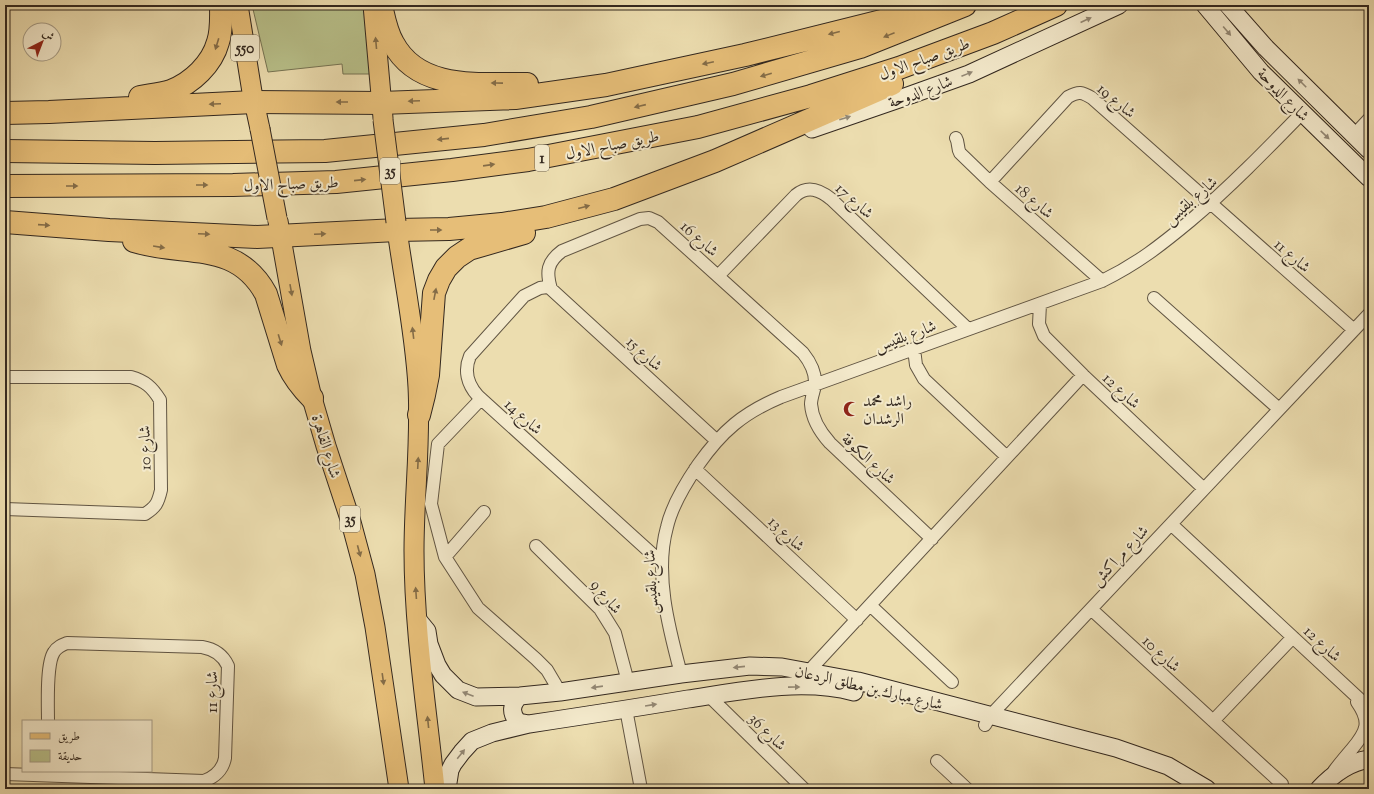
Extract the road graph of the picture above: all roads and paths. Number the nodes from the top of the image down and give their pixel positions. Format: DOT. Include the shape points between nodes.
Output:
graph roads {
  1 [pos="221,5"];
  2 [pos="238,5"];
  3 [pos="373,5"];
  4 [pos="381,5"];
  5 [pos="954,5"];
  6 [pos="965,5"];
  7 [pos="1056,5"];
  8 [pos="1120,5"];
  9 [pos="1205,5"];
  10 [pos="1228,5"];
  11 [pos="993,33"];
  12 [pos="1266,48"];
  13 [pos="1249,57"];
  14 [pos="606,85"];
  15 [pos="254,102"];
  16 [pos="382,111"];
  17 [pos="49,112"];
  18 [pos="5,113"];
  19 [pos="1302,113"];
  20 [pos="1369,119"];
  21 [pos="260,129"];
  22 [pos="1354,135"];
  23 [pos="956,138"];
  24 [pos="1369,150"];
  25 [pos="5,152"];
  26 [pos="715,161"];
  27 [pos="1368,176"];
  28 [pos="990,182"];
  29 [pos="5,186"];
  30 [pos="39,186"];
  31 [pos="5,190"];
  32 [pos="1210,204"];
  33 [pos="546,217"];
  34 [pos="5,222"];
  35 [pos="397,226"];
  36 [pos="279,227"];
  37 [pos="109,230"];
  38 [pos="718,276"];
  39 [pos="1102,281"];
  40 [pos="552,289"];
  41 [pos="1154,298"];
  42 [pos="1040,304"];
  43 [pos="1369,314"];
  44 [pos="968,329"];
  45 [pos="1354,330"];
  46 [pos="914,349"];
  47 [pos="1083,375"];
  48 [pos="5,377"];
  49 [pos="815,385"];
  50 [pos="312,398"];
  51 [pos="481,398"];
  52 [pos="1279,409"];
  53 [pos="419,415"];
  54 [pos="716,441"];
  55 [pos="1007,457"];
  56 [pos="695,469"];
  57 [pos="1204,489"];
  58 [pos="5,509"];
  59 [pos="484,512"];
  60 [pos="1171,524"];
  61 [pos="932,539"];
  62 [pos="536,546"];
  63 [pos="445,557"];
  64 [pos="662,563"];
  65 [pos="870,606"];
  66 [pos="1091,609"];
  67 [pos="418,620"];
  68 [pos="857,620"];
  69 [pos="1293,636"];
  70 [pos="770,667"];
  71 [pos="808,672"];
  72 [pos="681,674"];
  73 [pos="628,682"];
  74 [pos="952,682"];
  75 [pos="1348,687"];
  76 [pos="772,688"];
  77 [pos="560,692"];
  78 [pos="520,696"];
  79 [pos="709,696"];
  80 [pos="1369,708"];
  81 [pos="626,709"];
  82 [pos="48,720"];
  83 [pos="988,720"];
  84 [pos="1213,721"];
  85 [pos="529,724"];
  86 [pos="1369,759"];
  87 [pos="937,761"];
  88 [pos="46,773"];
  89 [pos="5,774"];
  90 [pos="1282,784"];
  91 [pos="1322,786"];
  92 [pos="399,789"];
  93 [pos="435,789"];
  94 [pos="447,789"];
  95 [pos="641,789"];
  96 [pos="804,789"];
  97 [pos="967,789"];
  98 [pos="1186,789"];
  99 [pos="1207,789"];
  1 -- 17 [label="highway, one-way" via="221,31 215,51 204,68 184,84 157,94"];
  2 -- 15 [label="main road, 550"];
  16 -- 3 [label="main road, one-way"];
  14 -- 4 [label="highway, one-way" via="458,82 430,76 412,65 395,47"];
  5 -- 14 [label="highway, one-way"];
  6 -- 25 [label="highway, طريق صباح الاول / 1, one-way" via="860,47 733,84 591,117 484,135 325,151"];
  7 -- 11 [label="highway, طريق صباح الاول / 1"];
  26 -- 8 [label="street, شارع الدوحة, one-way" via="949,82"];
  9 -- 13 [label="street, شارع الدوحة, one-way"];
  10 -- 12 [label="street, شارع الدوحة"];
  11 -- 26 [label="highway" via="948,61 875,90"];
  30 -- 11 [label="highway, طريق صباح الاول / 1, one-way" via="336,182 528,160 698,127 811,96 899,68"];
  12 -- 13 [label="street" via="1257,44 1249,51"];
  22 -- 12 [label="street, شارع الدوحة, one-way"];
  13 -- 19 [label="street, شارع الدوحة" via="1266,78"];
  14 -- 16 [label="highway, one-way" via="515,98"];
  16 -- 15 [label="highway, one-way"];
  15 -- 17 [label="highway, one-way"];
  15 -- 21 [label="main road, شارع القاهرة / 550"];
  16 -- 35 [label="main road, 35, bridge"];
  17 -- 18 [label="highway"];
  19 -- 27 [label="street, شارع الدوحة, one-way"];
  19 -- 32 [label="street, شارع بلقيس"];
  20 -- 22 [label="street"];
  21 -- 36 [label="main road, شارع القاهرة / 35, bridge"];
  22 -- 24 [label="street, شارع الدوحة"];
  23 -- 28 [label="street, شارع 18" via="960,153"];
  33 -- 26 [label="highway, one-way" via="614,198"];
  28 -- 32 [label="street, شارع 19" via="1068,97 1075,93 1083,93 1092,98"];
  28 -- 39 [label="street, شارع 18"];
  29 -- 30 [label="highway, طريق صباح الاول / 1"];
  30 -- 31 [label="highway"];
  32 -- 39 [label="street, شارع بلقيس" via="1150,254"];
  32 -- 45 [label="street, شارع 11"];
  35 -- 33 [label="highway, one-way" via="449,229"];
  53 -- 33 [label="highway, one-way" via="428,375 434,293 446,268 469,249 524,233"];
  34 -- 37 [label="highway, one-way"];
  36 -- 35 [label="highway, one-way"];
  53 -- 35 [label="main road, 35, one-way" via="412,329"];
  37 -- 36 [label="highway, one-way" via="257,236"];
  36 -- 50 [label="main road, شارع القاهرة / 35, one-way"];
  37 -- 50 [label="highway, one-way" via="156,247 219,254 247,269 266,294 288,365 298,383"];
  38 -- 40 [label="street, شارع 16" via="658,222 643,218 559,253 551,262 548,273"];
  38 -- 44 [label="street, شارع 17" via="796,195 806,189 816,190 831,199"];
  38 -- 49 [label="street, شارع 16" via="803,353 812,368"];
  39 -- 42 [label="street, شارع بلقيس"];
  40 -- 51 [label="street, شارع 14" via="540,288 524,296 470,356 468,379 474,392"];
  40 -- 54 [label="street, شارع 15"];
  41 -- 52 [label="street"];
  42 -- 44 [label="street, شارع بلقيس"];
  42 -- 47 [label="street, شارع 12" via="1039,321 1042,333"];
  43 -- 45 [label="street, شارع مراكش"];
  44 -- 46 [label="street, شارع بلقيس"];
  45 -- 52 [label="street, شارع مراكش"];
  46 -- 49 [label="street, شارع بلقيس"];
  46 -- 55 [label="street" via="916,365 924,379"];
  47 -- 55 [label="street"];
  47 -- 57 [label="street, شارع 12"];
  48 -- 58 [label="street, شارع 10" via="131,377 142,381 154,390 160,400 161,490 154,508 145,514"];
  49 -- 54 [label="street, شارع بلقيس" via="752,411"];
  49 -- 61 [label="street, شارع الكوفة" via="812,409 816,422 826,438"];
  50 -- 92 [label="main road, شارع القاهرة / 35, one-way" via="365,574"];
  51 -- 63 [label="street" via="438,444 431,504"];
  51 -- 64 [label="street, شارع 14"];
  52 -- 57 [label="street, شارع مراكش"];
  67 -- 53 [label="main road, 35, one-way" via="414,550"];
  54 -- 56 [label="street, شارع بلقيس"];
  55 -- 61 [label="street"];
  56 -- 64 [label="street, شارع بلقيس" via="670,518"];
  56 -- 68 [label="street, شارع 13"];
  57 -- 60 [label="street, شارع مراكش"];
  59 -- 63 [label="street"];
  60 -- 66 [label="street, شارع مراكش"];
  60 -- 69 [label="street, شارع 12"];
  61 -- 65 [label="street"];
  62 -- 73 [label="street, شارع 9" via="600,609 615,633"];
  63 -- 77 [label="street" via="478,608 547,670"];
  64 -- 72 [label="street, شارع بلقيس" via="668,619"];
  65 -- 68 [label="street"];
  65 -- 74 [label="street"];
  66 -- 83 [label="street, شارع مراكش"];
  66 -- 84 [label="street, شارع 10"];
  78 -- 67 [label="street, شارع مبارك بن مطلق الردعان, one-way" via="476,697 458,690 437,665 427,631"];
  93 -- 67 [label="main road, 35, one-way"];
  68 -- 71 [label="street"];
  69 -- 75 [label="street, شارع 12"];
  69 -- 84 [label="street"];
  70 -- 71 [label="street, شارع مبارك بن مطلق الردعان"];
  70 -- 72 [label="street, شارع مبارك بن مطلق الردعان, one-way" via="750,666"];
  70 -- 76 [label="street" via="774,675"];
  71 -- 83 [label="street, شارع مبارك بن مطلق الردعان" via="852,680"];
  72 -- 73 [label="street, شارع مبارك بن مطلق الردعان"];
  73 -- 77 [label="street, شارع مبارك بن مطلق الردعان, one-way"];
  75 -- 80 [label="street, شارع 12"];
  75 -- 91 [label="street, شارع 12" via="1363,711 1366,720 1365,730"];
  76 -- 79 [label="street, شارع مبارك بن مطلق الردعان"];
  76 -- 83 [label="street, شارع مبارك بن مطلق الردعان, one-way" via="839,688"];
  77 -- 78 [label="street, شارع مبارك بن مطلق الردعان"];
  78 -- 85 [label="street" via="515,700 512,712 518,722"];
  81 -- 79 [label="street, شارع مبارك بن مطلق الردعان, one-way"];
  79 -- 96 [label="street, شارع 36"];
  81 -- 85 [label="street, شارع مبارك بن مطلق الردعان"];
  81 -- 95 [label="street"];
  82 -- 88 [label="street, شارع 11" via="50,662 55,650 67,643 202,646 220,655 228,666 225,758 213,777 204,781"];
  83 -- 98 [label="street, شارع مبارك بن مطلق الردعان" via="1132,764"];
  83 -- 99 [label="street, شارع مبارك بن مطلق الردعان" via="1133,753 1168,766"];
  84 -- 90 [label="street, شارع 10"];
  94 -- 85 [label="street, شارع مبارك بن مطلق الردعان, one-way" via="453,764 472,742 492,733"];
  86 -- 91 [label="street" via="1349,765"];
  87 -- 97 [label="street"];
  88 -- 89 [label="street, شارع 11"];
}
